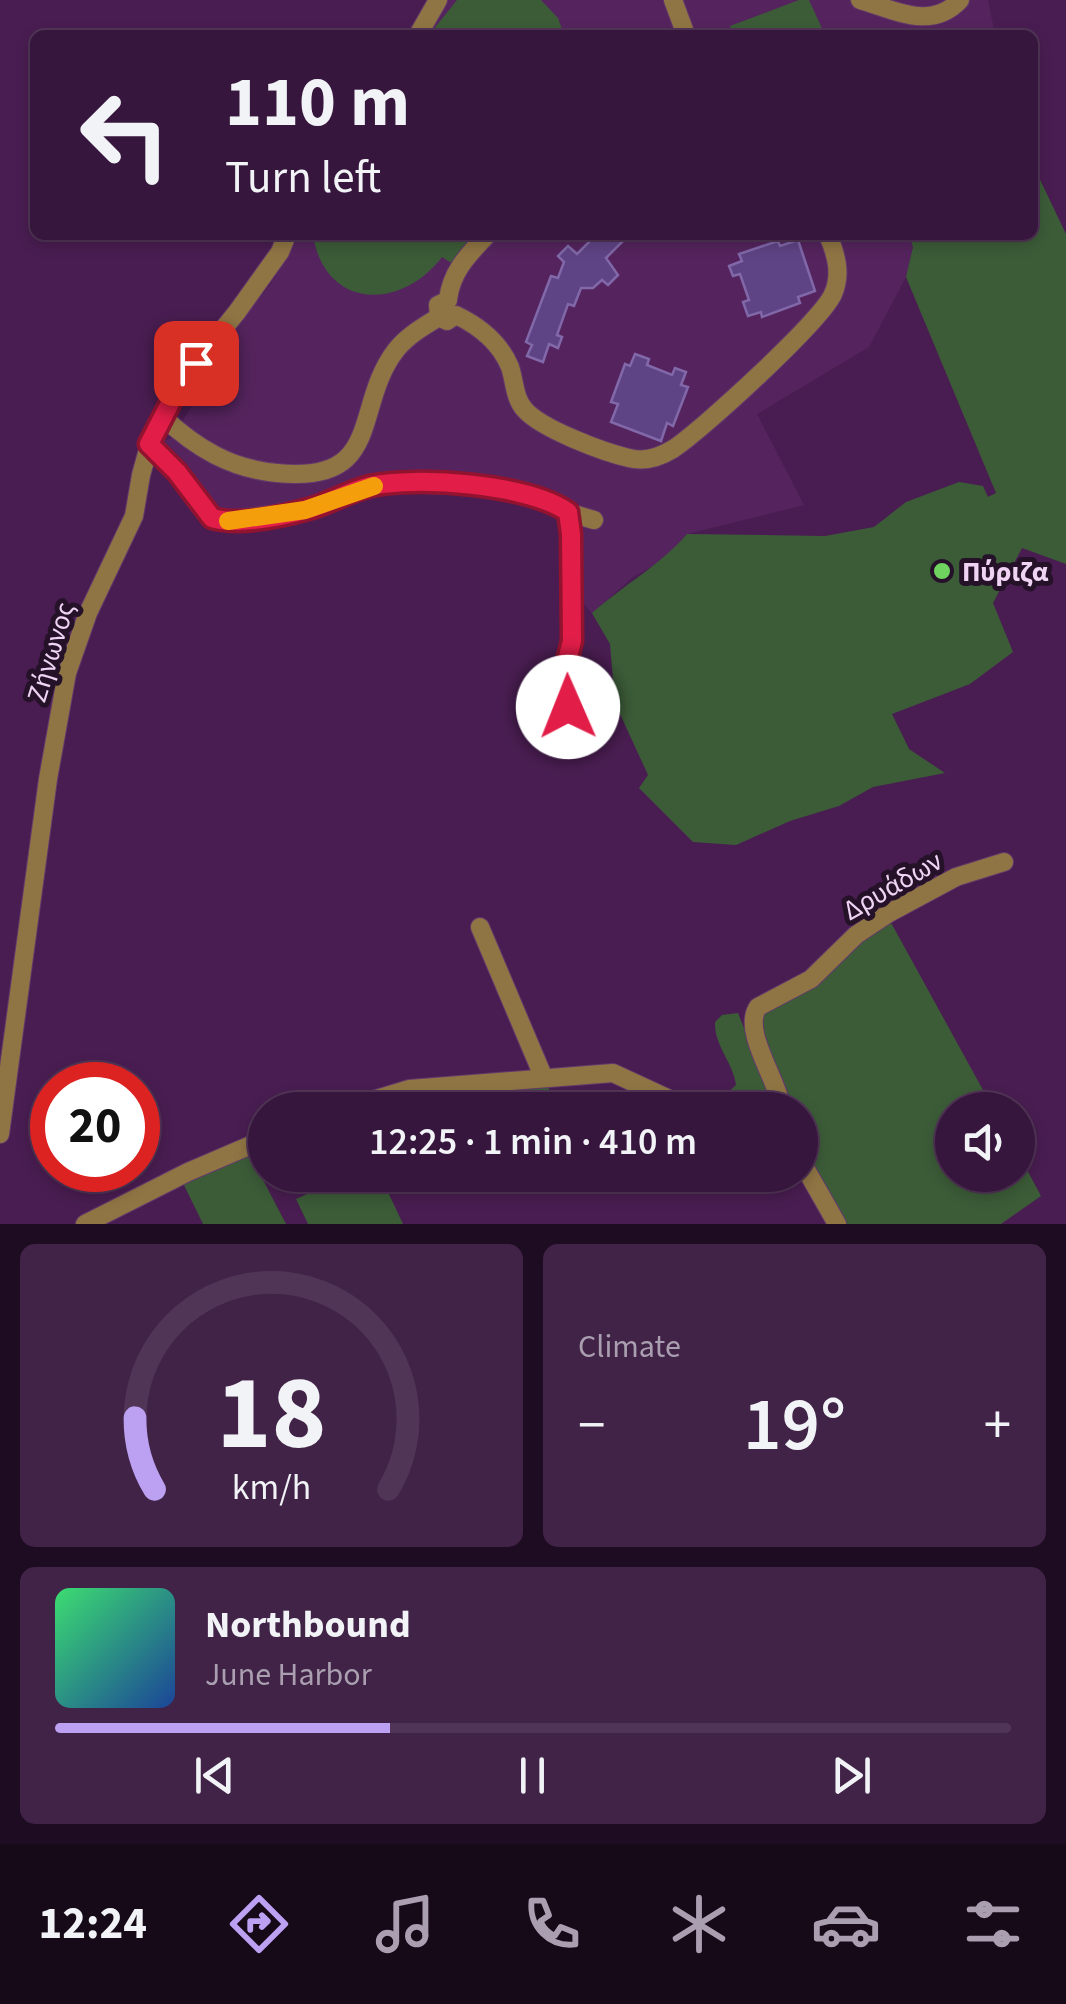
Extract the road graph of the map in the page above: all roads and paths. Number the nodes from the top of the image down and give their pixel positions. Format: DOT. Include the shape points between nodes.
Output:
graph roads {
  1 [pos="438,0"];
  2 [pos="672,0"];
  3 [pos="860,0"];
  4 [pos="960,0"];
  5 [pos="421,30"];
  6 [pos="684,30"];
  7 [pos="285,240"];
  8 [pos="482,240"];
  9 [pos="830,240"];
  10 [pos="448,310"];
  11 [pos="162,416"];
  12 [pos="149,444"];
  13 [pos="568,512"];
  14 [pos="594,520"];
  15 [pos="572,713"];
  16 [pos="1004,862"];
  17 [pos="480,927"];
  18 [pos="542,1076"];
  19 [pos="399,1092"];
  20 [pos="654,1092"];
  21 [pos="780,1092"];
  22 [pos="0,1134"];
  23 [pos="248,1146"];
  24 [pos="818,1192"];
  25 [pos="86,1224"];
  26 [pos="836,1224"];
  1 -- 5 [label="street"];
  2 -- 6 [label="street"];
  3 -- 4 [label="street" via="924,18"];
  7 -- 11 [label="street, Ζήνωνος"];
  8 -- 10 [label="street" via="458,267"];
  9 -- 10 [label="street" via="837,276 826,306 690,435 646,459 621,456 530,414 517,398 502,351"];
  10 -- 11 [label="street" via="397,348 358,444 331,470 305,476 242,469"];
  11 -- 12 [label="street, Ζήνωνος"];
  12 -- 13 [label="street" via="201,507 222,521 305,510 369,486 399,483 502,487"];
  12 -- 22 [label="street, Ζήνωνος" via="134,516 67,673"];
  13 -- 14 [label="street"];
  13 -- 15 [label="street" via="572,641 563,692"];
  16 -- 21 [label="street, Δρυάδων" via="956,877 889,913 848,941 811,979 758,1007 753,1029"];
  17 -- 18 [label="street"];
  18 -- 19 [label="street"];
  18 -- 20 [label="street" via="613,1073"];
  23 -- 25 [label="street"];
  24 -- 26 [label="street"];
}
